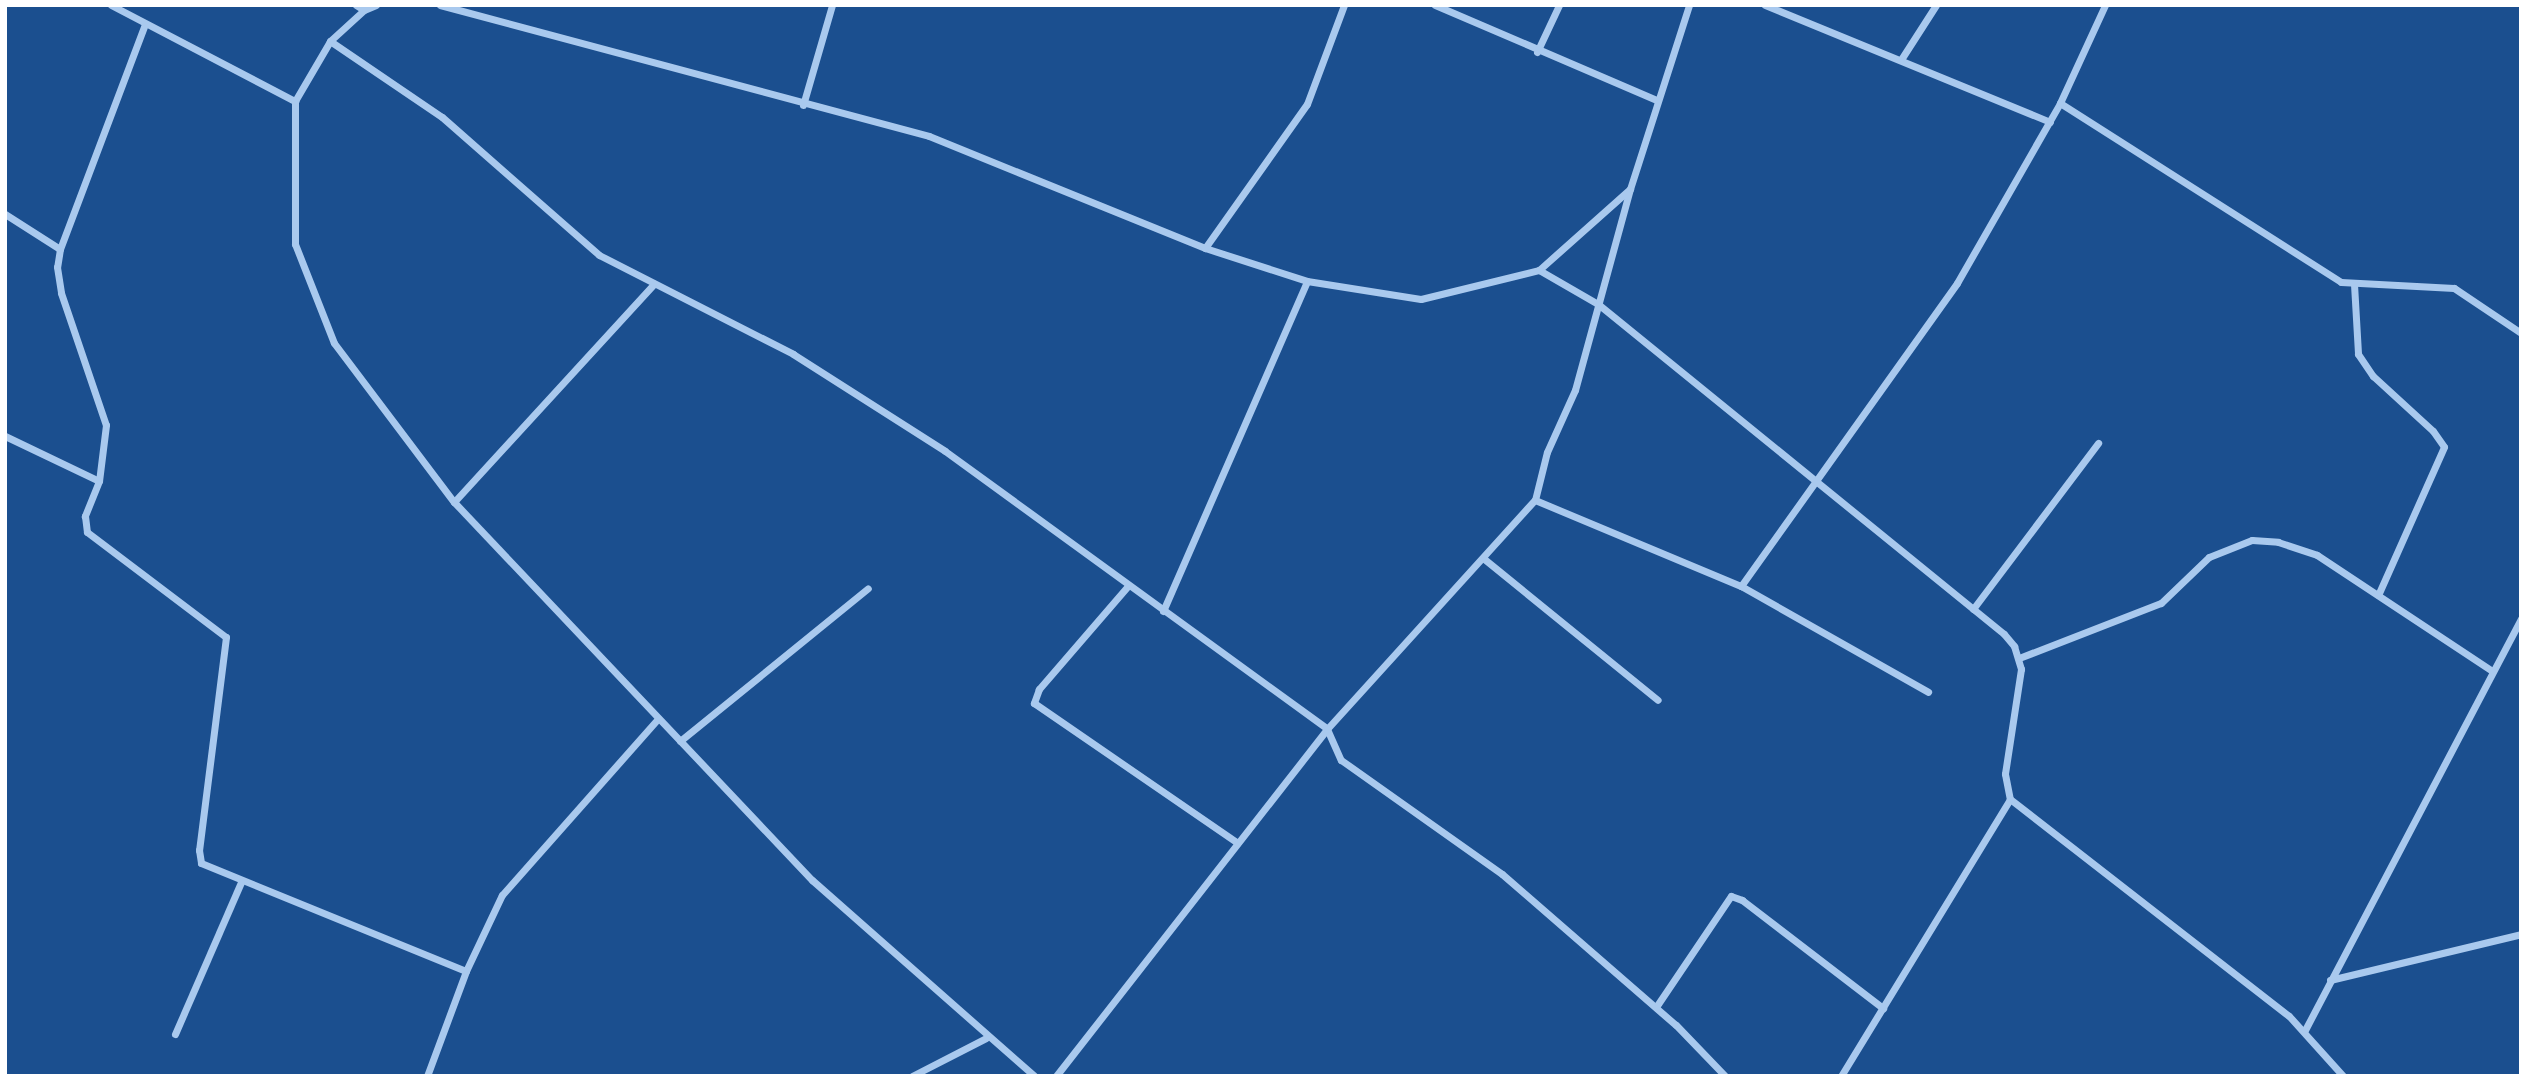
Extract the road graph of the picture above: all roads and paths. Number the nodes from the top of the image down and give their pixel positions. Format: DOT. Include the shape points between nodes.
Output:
graph roads {
  1 [pos="111,5"];
  2 [pos="356,5"];
  3 [pos="376,5"];
  4 [pos="440,5"];
  5 [pos="832,5"];
  6 [pos="1344,5"];
  7 [pos="1435,5"];
  8 [pos="1559,5"];
  9 [pos="1689,5"];
  10 [pos="1765,5"];
  11 [pos="1936,5"];
  12 [pos="2105,5"];
  13 [pos="363,10"];
  14 [pos="145,24"];
  15 [pos="330,41"];
  16 [pos="1537,51"];
  17 [pos="1902,58"];
  18 [pos="1657,100"];
  19 [pos="295,101"];
  20 [pos="2060,103"];
  21 [pos="803,105"];
  22 [pos="2050,122"];
  23 [pos="1630,189"];
  24 [pos="5,214"];
  25 [pos="1205,248"];
  26 [pos="60,249"];
  27 [pos="1539,270"];
  28 [pos="1307,281"];
  29 [pos="654,284"];
  30 [pos="2354,284"];
  31 [pos="1598,304"];
  32 [pos="2521,333"];
  33 [pos="5,436"];
  34 [pos="2098,443"];
  35 [pos="99,481"];
  36 [pos="1816,484"];
  37 [pos="1535,500"];
  38 [pos="454,502"];
  39 [pos="1483,558"];
  40 [pos="1741,586"];
  41 [pos="1127,587"];
  42 [pos="868,588"];
  43 [pos="2378,595"];
  44 [pos="1973,609"];
  45 [pos="1163,611"];
  46 [pos="2521,618"];
  47 [pos="2019,658"];
  48 [pos="2491,670"];
  49 [pos="1928,692"];
  50 [pos="1658,699"];
  51 [pos="657,720"];
  52 [pos="1327,729"];
  53 [pos="680,741"];
  54 [pos="2010,799"];
  55 [pos="1238,843"];
  56 [pos="241,882"];
  57 [pos="2521,934"];
  58 [pos="466,971"];
  59 [pos="2330,980"];
  60 [pos="1656,1007"];
  61 [pos="1883,1008"];
  62 [pos="2305,1030"];
  63 [pos="175,1034"];
  64 [pos="986,1038"];
  65 [pos="427,1076"];
  66 [pos="912,1076"];
  67 [pos="1034,1076"];
  68 [pos="1056,1076"];
  69 [pos="1725,1076"];
  70 [pos="1841,1076"];
  71 [pos="2343,1076"];
  1 -- 14 [label="street"];
  2 -- 13 [label="street"];
  3 -- 13 [label="street"];
  4 -- 21 [label="street"];
  5 -- 21 [label="street"];
  6 -- 25 [label="street" via="1307,104"];
  7 -- 16 [label="street"];
  8 -- 16 [label="street"];
  9 -- 18 [label="street"];
  10 -- 17 [label="street"];
  11 -- 17 [label="street"];
  12 -- 20 [label="street"];
  13 -- 15 [label="street"];
  14 -- 19 [label="street"];
  14 -- 26 [label="street"];
  15 -- 19 [label="street"];
  15 -- 29 [label="street" via="442,117 599,255"];
  16 -- 18 [label="street"];
  17 -- 22 [label="street"];
  18 -- 23 [label="street"];
  19 -- 38 [label="street" via="295,244 309,282 334,344"];
  20 -- 22 [label="street"];
  20 -- 30 [label="street" via="2331,276"];
  21 -- 25 [label="street" via="929,136"];
  22 -- 36 [label="street" via="1957,283"];
  23 -- 27 [label="street"];
  23 -- 31 [label="street"];
  24 -- 26 [label="street"];
  25 -- 28 [label="street"];
  26 -- 35 [label="street" via="61,293 106,425"];
  27 -- 28 [label="street" via="1421,299"];
  27 -- 31 [label="street"];
  28 -- 45 [label="street"];
  29 -- 38 [label="street"];
  29 -- 41 [label="street" via="793,354 933,443"];
  30 -- 32 [label="street" via="2454,288"];
  30 -- 43 [label="street" via="2358,354 2373,376 2433,431 2444,447"];
  31 -- 36 [label="street"];
  31 -- 37 [label="street" via="1575,390 1547,452"];
  33 -- 35 [label="street"];
  34 -- 44 [label="street"];
  35 -- 56 [label="street" via="85,516 90,538 226,637 198,857"];
  36 -- 40 [label="street"];
  36 -- 44 [label="street"];
  37 -- 39 [label="street"];
  37 -- 40 [label="street"];
  38 -- 51 [label="street"];
  39 -- 50 [label="street"];
  39 -- 52 [label="street"];
  40 -- 49 [label="street"];
  41 -- 45 [label="street"];
  41 -- 55 [label="street" via="1039,689 1034,704"];
  42 -- 53 [label="street"];
  43 -- 47 [label="street" via="2308,550 2252,540 2209,557 2161,603"];
  43 -- 48 [label="street"];
  44 -- 47 [label="street" via="2004,634"];
  45 -- 52 [label="street"];
  46 -- 48 [label="street"];
  47 -- 54 [label="street" via="2020,684 2005,774"];
  48 -- 59 [label="street"];
  51 -- 53 [label="street"];
  51 -- 58 [label="street" via="509,886"];
  52 -- 55 [label="street"];
  52 -- 60 [label="street" via="1341,760 1502,874"];
  53 -- 64 [label="street" via="812,880"];
  54 -- 61 [label="street"];
  54 -- 62 [label="street"];
  55 -- 68 [label="street"];
  56 -- 58 [label="street"];
  56 -- 63 [label="street"];
  57 -- 59 [label="street"];
  58 -- 65 [label="street"];
  59 -- 62 [label="street"];
  60 -- 61 [label="street" via="1731,896"];
  60 -- 69 [label="street"];
  61 -- 70 [label="street"];
  62 -- 71 [label="street"];
  64 -- 66 [label="street"];
  64 -- 67 [label="street"];
}
